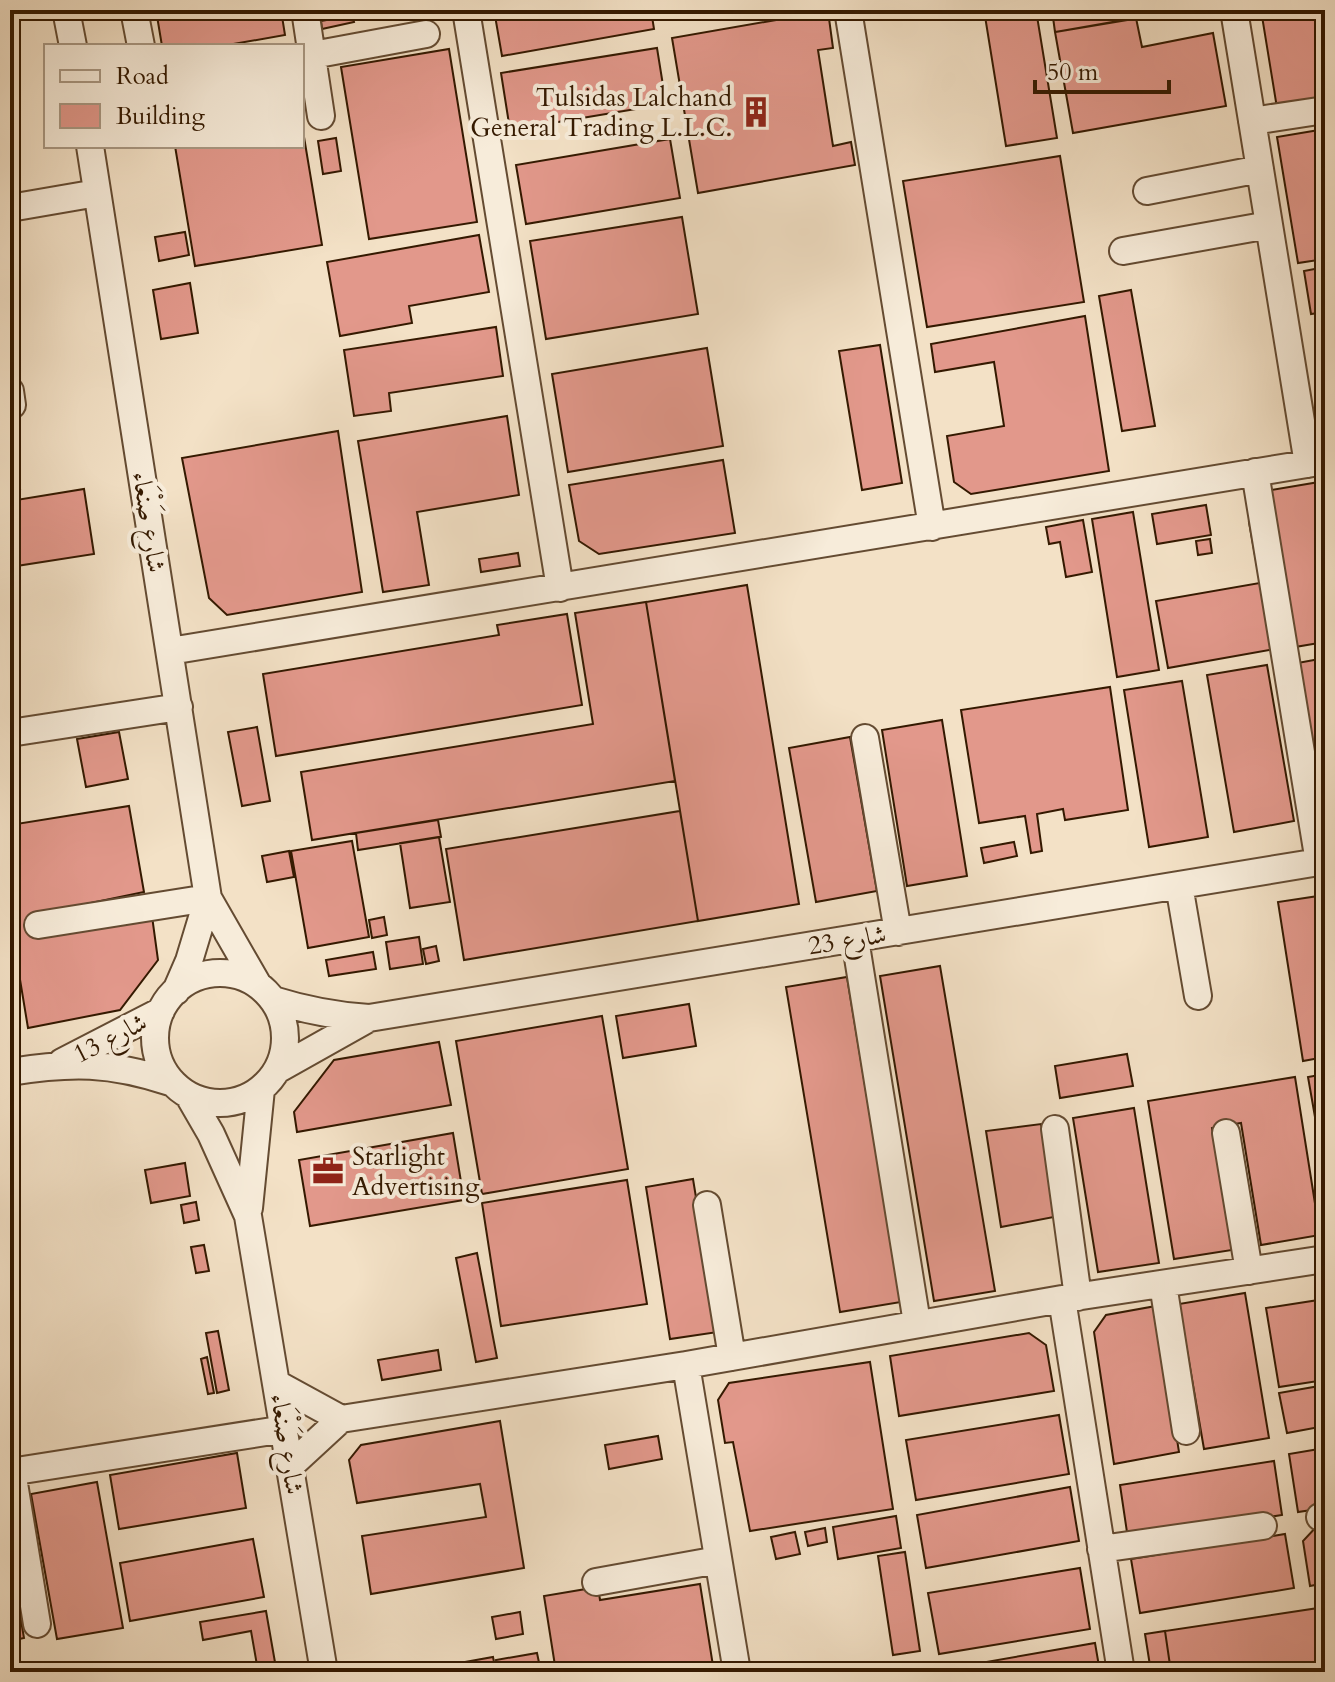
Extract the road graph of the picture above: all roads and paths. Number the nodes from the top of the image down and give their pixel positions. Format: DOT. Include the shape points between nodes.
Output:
graph roads {
  1 [pos="66,10"];
  2 [pos="134,10"];
  3 [pos="305,10"];
  4 [pos="466,10"];
  5 [pos="848,10"];
  6 [pos="1234,10"];
  7 [pos="426,34"];
  8 [pos="73,44"];
  9 [pos="141,44"];
  10 [pos="307,56"];
  11 [pos="1325,110"];
  12 [pos="321,116"];
  13 [pos="1252,121"];
  14 [pos="90,148"];
  15 [pos="1260,169"];
  16 [pos="1147,191"];
  17 [pos="97,193"];
  18 [pos="10,208"];
  19 [pos="1269,225"];
  20 [pos="1123,251"];
  21 [pos="1316,463"];
  22 [pos="1255,472"];
  23 [pos="932,527"];
  24 [pos="560,588"];
  25 [pos="170,651"];
  26 [pos="179,707"];
  27 [pos="10,733"];
  28 [pos="865,738"];
  29 [pos="1322,862"];
  30 [pos="1179,885"];
  31 [pos="208,898"];
  32 [pos="38,925"];
  33 [pos="898,932"];
  34 [pos="855,939"];
  35 [pos="265,992"];
  36 [pos="1198,996"];
  37 [pos="168,1001"];
  38 [pos="369,1018"];
  39 [pos="58,1064"];
  40 [pos="10,1072"];
  41 [pos="269,1079"];
  42 [pos="179,1089"];
  43 [pos="1055,1129"];
  44 [pos="1226,1133"];
  45 [pos="707,1205"];
  46 [pos="248,1216"];
  47 [pos="1325,1259"];
  48 [pos="1249,1271"];
  49 [pos="1163,1284"];
  50 [pos="1070,1298"];
  51 [pos="917,1323"];
  52 [pos="732,1357"];
  53 [pos="686,1365"];
  54 [pos="277,1384"];
  55 [pos="341,1419"];
  56 [pos="285,1429"];
  57 [pos="1186,1431"];
  58 [pos="290,1466"];
  59 [pos="11,1472"];
  60 [pos="1263,1526"];
  61 [pos="1101,1549"];
  62 [pos="718,1560"];
  63 [pos="596,1582"];
  64 [pos="37,1624"];
  65 [pos="324,1672"];
  66 [pos="737,1672"];
  67 [pos="1121,1672"];
  1 -- 8 [label="street"];
  2 -- 9 [label="street"];
  3 -- 10 [label="street"];
  4 -- 24 [label="street"];
  5 -- 23 [label="street"];
  6 -- 13 [label="street"];
  7 -- 10 [label="street"];
  10 -- 12 [label="street"];
  11 -- 13 [label="street"];
  13 -- 15 [label="street"];
  14 -- 17 [label="street, شارع صَنْعَاء"];
  15 -- 16 [label="street"];
  15 -- 19 [label="street"];
  17 -- 18 [label="street"];
  17 -- 25 [label="street, شارع صَنْعَاء"];
  19 -- 20 [label="street"];
  19 -- 21 [label="street"];
  21 -- 22 [label="street"];
  22 -- 23 [label="street"];
  22 -- 29 [label="street"];
  23 -- 24 [label="street"];
  24 -- 25 [label="street"];
  25 -- 26 [label="street, شارع صَنْعَاء"];
  26 -- 27 [label="street"];
  26 -- 31 [label="street, شارع صَنْعَاء"];
  28 -- 33 [label="street"];
  29 -- 30 [label="street, شارع 23"];
  30 -- 33 [label="street, شارع 23"];
  30 -- 36 [label="street"];
  31 -- 32 [label="street"];
  31 -- 35 [label="street, شارع صَنْعَاء"];
  31 -- 37 [label="street, شارع صَنْعَاء" via="189,961"];
  33 -- 34 [label="street, شارع 23"];
  34 -- 38 [label="street, شارع 23"];
  34 -- 51 [label="street"];
  35 -- 37 [label="street" via="238,976 216,974 194,979"];
  35 -- 38 [label="street, شارع 23" via="304,1010"];
  35 -- 41 [label="street" via="281,1016 285,1034 284,1052"];
  37 -- 39 [label="street, شارع 13"];
  37 -- 42 [label="street" via="155,1047 160,1065"];
  38 -- 41 [label="street, شارع 23"];
  39 -- 40 [label="street, شارع 13"];
  39 -- 42 [label="street, شارع 13" via="138,1071"];
  41 -- 42 [label="street" via="239,1101 213,1103"];
  41 -- 46 [label="street, شارع صَنْعَاء"];
  42 -- 46 [label="street, شارع صَنْعَاء" via="231,1174"];
  43 -- 50 [label="street"];
  44 -- 48 [label="street"];
  45 -- 52 [label="street"];
  46 -- 54 [label="street, شارع صَنْعَاء"];
  47 -- 48 [label="street"];
  48 -- 49 [label="street"];
  49 -- 50 [label="street"];
  49 -- 57 [label="street"];
  50 -- 51 [label="street"];
  50 -- 61 [label="street"];
  51 -- 52 [label="street"];
  52 -- 53 [label="street"];
  53 -- 55 [label="street"];
  53 -- 62 [label="street"];
  54 -- 55 [label="street"];
  54 -- 56 [label="street, شارع صَنْعَاء"];
  55 -- 58 [label="street"];
  56 -- 58 [label="street, شارع صَنْعَاء"];
  56 -- 59 [label="street"];
  58 -- 65 [label="street, شارع صَنْعَاء"];
  59 -- 64 [label="street"];
  60 -- 61 [label="street"];
  61 -- 67 [label="street"];
  62 -- 63 [label="street"];
  62 -- 66 [label="street"];
}
